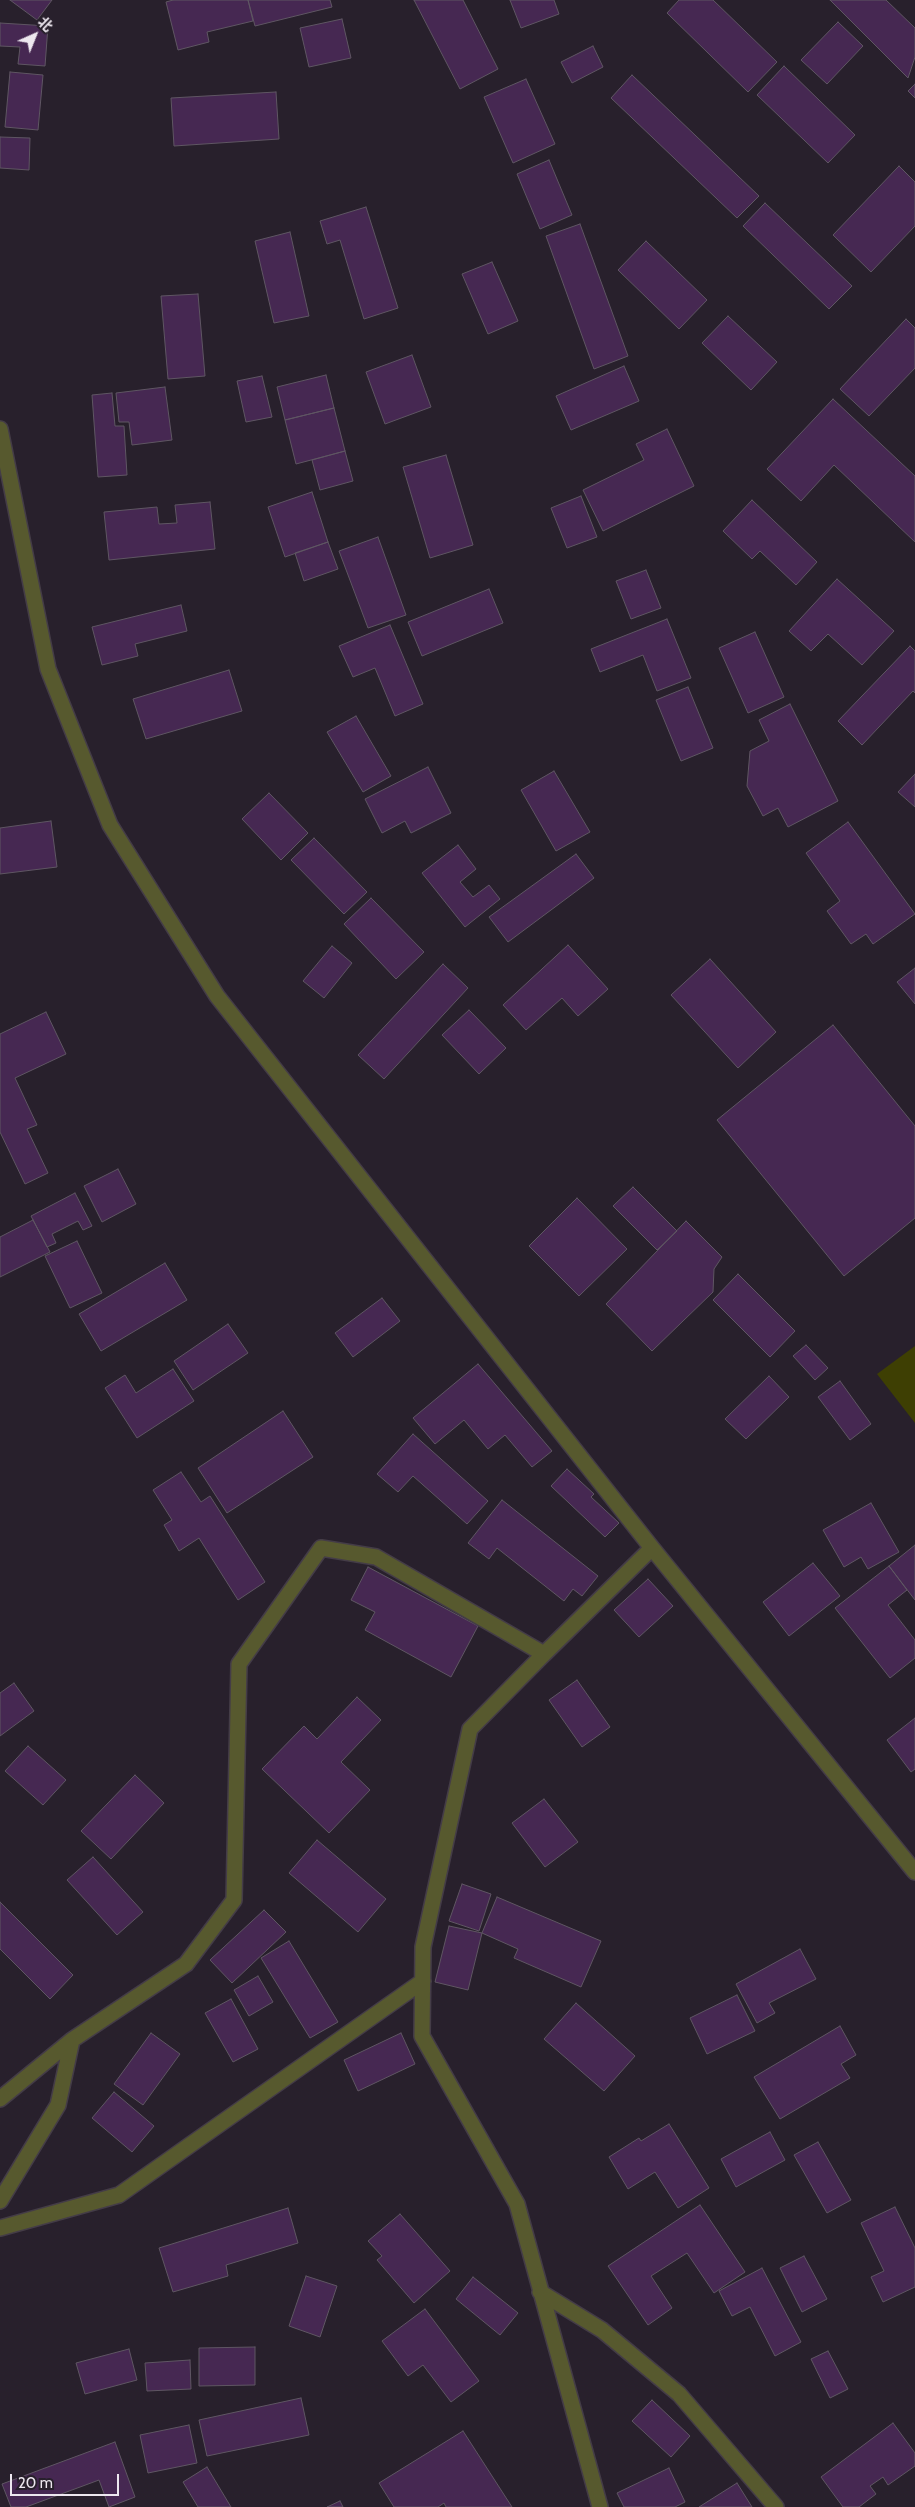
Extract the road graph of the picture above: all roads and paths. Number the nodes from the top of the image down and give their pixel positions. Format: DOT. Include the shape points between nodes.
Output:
graph roads {
  1 [pos="0,429"];
  2 [pos="652,1548"];
  3 [pos="544,1654"];
  4 [pos="915,1872"];
  5 [pos="423,1981"];
  6 [pos="72,2040"];
  7 [pos="0,2099"];
  8 [pos="0,2201"];
  9 [pos="0,2228"];
  10 [pos="540,2292"];
  11 [pos="600,2507"];
  12 [pos="776,2507"];
  1 -- 2 [label="lane" via="48,669 110,825 217,996"];
  2 -- 3 [label="lane"];
  2 -- 4 [label="lane"];
  3 -- 5 [label="lane" via="470,1729 423,1947"];
  3 -- 6 [label="lane" via="376,1557 321,1548 239,1664 234,1900 186,1964"];
  5 -- 9 [label="lane" via="119,2195"];
  5 -- 10 [label="lane" via="422,2036 517,2204"];
  6 -- 7 [label="lane"];
  6 -- 8 [label="lane" via="58,2105"];
  10 -- 11 [label="lane"];
  10 -- 12 [label="lane" via="602,2330 680,2394"];
}
